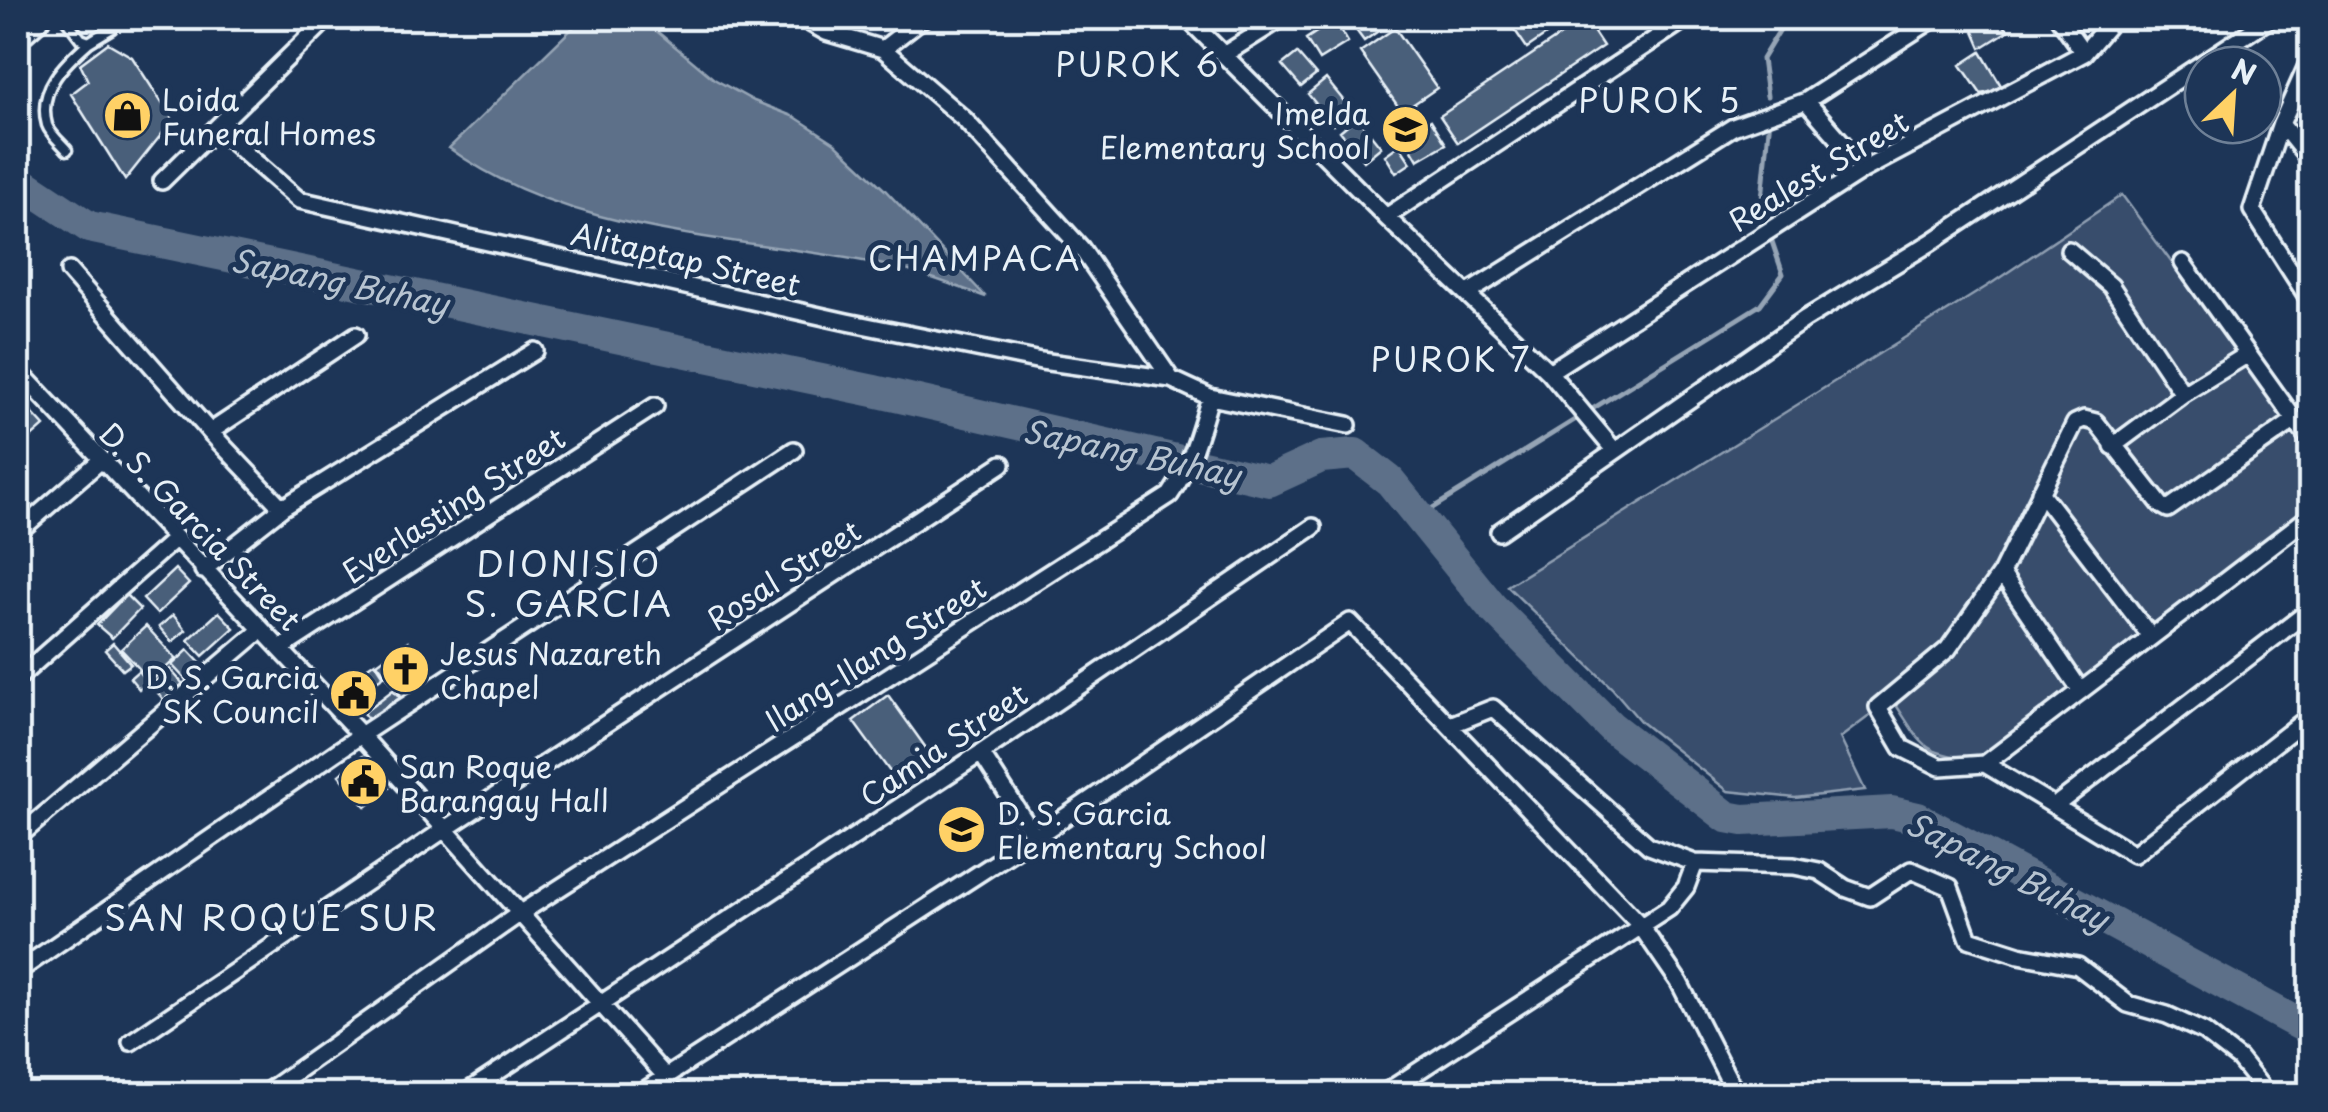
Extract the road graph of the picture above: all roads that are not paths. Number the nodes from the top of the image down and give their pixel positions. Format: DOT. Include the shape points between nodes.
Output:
graph roads {
  1 [pos="65,18"];
  2 [pos="118,18"];
  3 [pos="328,18"];
  4 [pos="800,18"];
  5 [pos="924,18"];
  6 [pos="1187,18"];
  7 [pos="1282,18"];
  8 [pos="1657,18"];
  9 [pos="1687,18"];
  10 [pos="1935,18"];
  11 [pos="2059,18"];
  12 [pos="2114,18"];
  13 [pos="2271,18"];
  14 [pos="1666,32"];
  15 [pos="88,42"];
  16 [pos="883,48"];
  17 [pos="2084,53"];
  18 [pos="1225,54"];
  19 [pos="2310,58"];
  20 [pos="1806,101"];
  21 [pos="2283,117"];
  22 [pos="216,128"];
  23 [pos="2283,128"];
  24 [pos="2273,145"];
  25 [pos="67,150"];
  26 [pos="2310,160"];
  27 [pos="1864,170"];
  28 [pos="162,180"];
  29 [pos="1386,217"];
  30 [pos="2069,250"];
  31 [pos="2183,263"];
  32 [pos="69,271"];
  33 [pos="1468,293"];
  34 [pos="2310,301"];
  35 [pos="356,335"];
  36 [pos="535,351"];
  37 [pos="2248,354"];
  38 [pos="18,370"];
  39 [pos="1549,372"];
  40 [pos="1171,380"];
  41 [pos="2182,394"];
  42 [pos="1210,397"];
  43 [pos="655,406"];
  44 [pos="1348,425"];
  45 [pos="2305,430"];
  46 [pos="210,432"];
  47 [pos="2113,446"];
  48 [pos="794,450"];
  49 [pos="1614,450"];
  50 [pos="100,461"];
  51 [pos="1002,464"];
  52 [pos="2040,492"];
  53 [pos="282,508"];
  54 [pos="2310,516"];
  55 [pos="1313,528"];
  56 [pos="18,532"];
  57 [pos="1499,532"];
  58 [pos="175,539"];
  59 [pos="204,570"];
  60 [pos="2001,573"];
  61 [pos="2310,610"];
  62 [pos="261,630"];
  63 [pos="2152,637"];
  64 [pos="280,649"];
  65 [pos="18,678"];
  66 [pos="2081,691"];
  67 [pos="2310,716"];
  68 [pos="1450,724"];
  69 [pos="362,736"];
  70 [pos="981,753"];
  71 [pos="1985,764"];
  72 [pos="2056,805"];
  73 [pos="444,829"];
  74 [pos="18,837"];
  75 [pos="1035,837"];
  76 [pos="1694,863"];
  77 [pos="520,914"];
  78 [pos="1640,925"];
  79 [pos="27,965"];
  80 [pos="601,1002"];
  81 [pos="131,1042"];
  82 [pos="666,1077"];
  83 [pos="264,1094"];
  84 [pos="464,1094"];
  85 [pos="640,1094"];
  86 [pos="680,1094"];
  87 [pos="1384,1094"];
  88 [pos="1736,1094"];
  89 [pos="2266,1094"];
  1 -- 15 [label="lane"];
  2 -- 15 [label="lane"];
  3 -- 22 [label="street"];
  4 -- 16 [label="street"];
  5 -- 16 [label="street"];
  6 -- 18 [label="street"];
  7 -- 18 [label="street"];
  8 -- 14 [label="street"];
  9 -- 14 [label="street"];
  10 -- 20 [label="street"];
  11 -- 17 [label="street"];
  12 -- 17 [label="street, Realest Street"];
  13 -- 49 [label="street"];
  14 -- 29 [label="street"];
  15 -- 25 [label="lane" via="61,67 46,102 47,127"];
  16 -- 40 [label="street" via="964,119 1080,248"];
  17 -- 27 [label="street, Realest Street"];
  18 -- 29 [label="street"];
  19 -- 21 [label="street"];
  20 -- 27 [label="street"];
  20 -- 33 [label="street" via="1733,127"];
  22 -- 28 [label="street"];
  22 -- 40 [label="street, Alitaptap Street" via="299,200 847,322"];
  23 -- 26 [label="street"];
  24 -- 34 [label="street" via="2252,210"];
  27 -- 39 [label="street, Realest Street"];
  29 -- 33 [label="street"];
  30 -- 41 [label="street" via="2111,286"];
  31 -- 37 [label="street"];
  32 -- 46 [label="street"];
  33 -- 39 [label="street"];
  35 -- 46 [label="street"];
  36 -- 53 [label="street"];
  37 -- 41 [label="street"];
  37 -- 45 [label="street"];
  38 -- 50 [label="street, D. S. Garcia Street"];
  39 -- 49 [label="street"];
  40 -- 42 [label="street, Alitaptap Street"];
  41 -- 47 [label="street"];
  42 -- 44 [label="street, Alitaptap Street"];
  42 -- 77 [label="street, Ilang-Ilang Street" via="1170,495"];
  43 -- 64 [label="street, Everlasting Street"];
  45 -- 47 [label="street" via="2168,509"];
  46 -- 53 [label="street"];
  47 -- 52 [label="street" via="2096,422 2075,424"];
  48 -- 69 [label="street"];
  49 -- 57 [label="street"];
  50 -- 56 [label="street"];
  50 -- 58 [label="street, D. S. Garcia Street"];
  51 -- 73 [label="street, Rosal Street"];
  52 -- 60 [label="street"];
  52 -- 63 [label="street"];
  53 -- 59 [label="street"];
  54 -- 63 [label="street"];
  55 -- 70 [label="street, Camia Street"];
  58 -- 59 [label="street, D. S. Garcia Street"];
  58 -- 65 [label="street"];
  59 -- 62 [label="street, D. S. Garcia Street"];
  60 -- 66 [label="street"];
  60 -- 71 [label="street" via="1948,649 1878,707 1902,748 1940,768"];
  61 -- 72 [label="street"];
  62 -- 64 [label="street, D. S. Garcia Street"];
  62 -- 74 [label="street"];
  63 -- 66 [label="street"];
  64 -- 69 [label="street, D. S. Garcia Street"];
  66 -- 71 [label="street"];
  67 -- 72 [label="street" via="2134,854"];
  68 -- 75 [label="street" via="1350,622"];
  68 -- 76 [label="street" via="1493,708 1649,846"];
  68 -- 78 [label="street"];
  69 -- 73 [label="street, D. S. Garcia Street"];
  69 -- 79 [label="street"];
  70 -- 75 [label="street"];
  70 -- 80 [label="street, Camia Street"];
  71 -- 72 [label="street"];
  73 -- 77 [label="street, D. S. Garcia Street"];
  73 -- 81 [label="street, Rosal Street"];
  75 -- 82 [label="street"];
  76 -- 78 [label="street" via="1686,888 1669,908"];
  76 -- 89 [label="street" via="1794,866 1819,871 1870,898 1911,870 1950,887 1969,939 2078,966 2128,1004 2204,1032"];
  77 -- 80 [label="street, D. S. Garcia Street"];
  77 -- 83 [label="street, Ilang-Ilang Street"];
  78 -- 87 [label="street"];
  78 -- 88 [label="street"];
  80 -- 82 [label="street, D. S. Garcia Street"];
  80 -- 84 [label="street, Camia Street"];
  82 -- 85 [label="street"];
  82 -- 86 [label="lane"];
}
